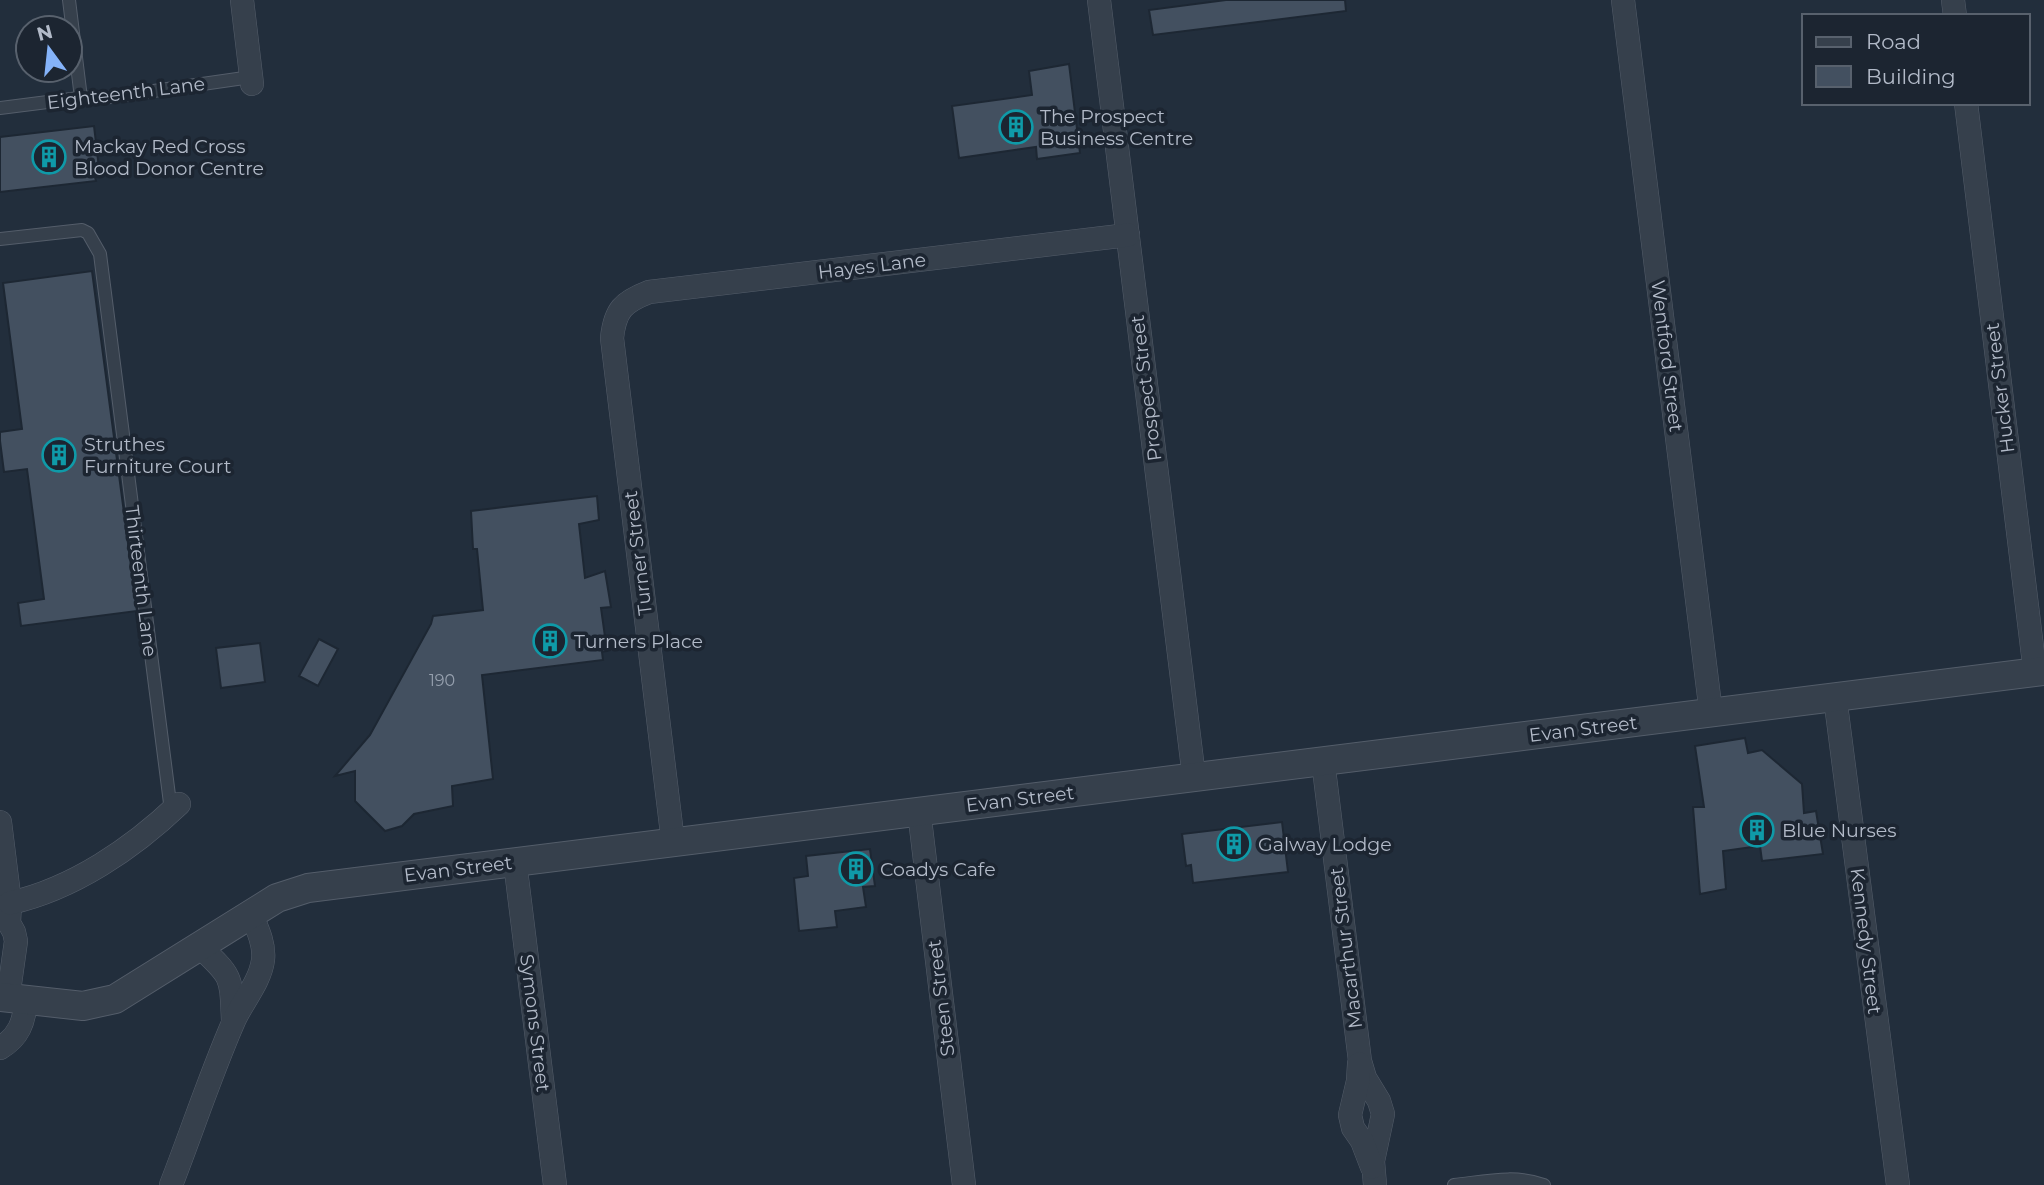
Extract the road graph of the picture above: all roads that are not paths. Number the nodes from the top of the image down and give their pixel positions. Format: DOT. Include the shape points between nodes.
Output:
graph roads {
  1 [pos="69,0"];
  2 [pos="242,0"];
  3 [pos="1099,0"];
  4 [pos="1622,0"];
  5 [pos="252,81"];
  6 [pos="81,98"];
  7 [pos="1966,105"];
  8 [pos="0,108"];
  9 [pos="1128,235"];
  10 [pos="0,239"];
  11 [pos="621,307"];
  12 [pos="2040,672"];
  13 [pos="1835,697"];
  14 [pos="1711,713"];
  15 [pos="1323,761"];
  16 [pos="1194,777"];
  17 [pos="175,808"];
  18 [pos="919,811"];
  19 [pos="0,822"];
  20 [pos="673,842"];
  21 [pos="514,862"];
  22 [pos="251,914"];
  23 [pos="5,922"];
  24 [pos="200,947"];
  25 [pos="11,999"];
  26 [pos="233,1021"];
  27 [pos="0,1048"];
  28 [pos="1359,1052"];
  29 [pos="1374,1179"];
  30 [pos="171,1185"];
  31 [pos="555,1185"];
  32 [pos="964,1185"];
  33 [pos="1454,1185"];
  34 [pos="1544,1185"];
  35 [pos="1898,1185"];
  1 -- 6 [label="lane"];
  2 -- 5 [label="street"];
  3 -- 9 [label="street, Prospect Street"];
  4 -- 14 [label="street, Wentford Street"];
  5 -- 6 [label="lane, Eighteenth Lane"];
  6 -- 8 [label="lane, Eighteenth Lane"];
  7 -- 12 [label="street, Hucker Street"];
  9 -- 11 [label="street, Hayes Lane" via="649,292"];
  9 -- 16 [label="street, Prospect Street"];
  10 -- 17 [label="lane, Thirteenth Lane" via="82,230 89,233 101,256 135,538"];
  11 -- 20 [label="street, Turner Street" via="612,338"];
  12 -- 13 [label="street, Evan Street"];
  13 -- 14 [label="street, Evan Street"];
  13 -- 35 [label="street, Kennedy Street"];
  14 -- 15 [label="street, Evan Street"];
  15 -- 16 [label="street, Evan Street"];
  15 -- 28 [label="street, Macarthur Street"];
  16 -- 18 [label="street, Evan Street"];
  17 -- 23 [label="street, Thirteenth Lane" via="131,844 45,893"];
  18 -- 20 [label="street, Evan Street"];
  18 -- 32 [label="street, Steen Street"];
  19 -- 23 [label="street"];
  20 -- 21 [label="street, Evan Street"];
  21 -- 22 [label="street, Evan Street" via="309,888 277,898"];
  21 -- 31 [label="street, Symons Street"];
  22 -- 24 [label="street, Evan Street"];
  22 -- 26 [label="street" via="263,961"];
  23 -- 25 [label="street" via="16,941"];
  24 -- 25 [label="street, Evan Street" via="116,999 100,1004"];
  24 -- 26 [label="street" via="228,976"];
  25 -- 27 [label="street" via="24,1017 19,1031"];
  26 -- 30 [label="street"];
  28 -- 29 [label="street, Macarthur Street" via="1350,1115"];
  28 -- 29 [label="street, Macarthur Street" via="1363,1073 1383,1114"];
  33 -- 34 [label="lane" via="1512,1179"];
}
